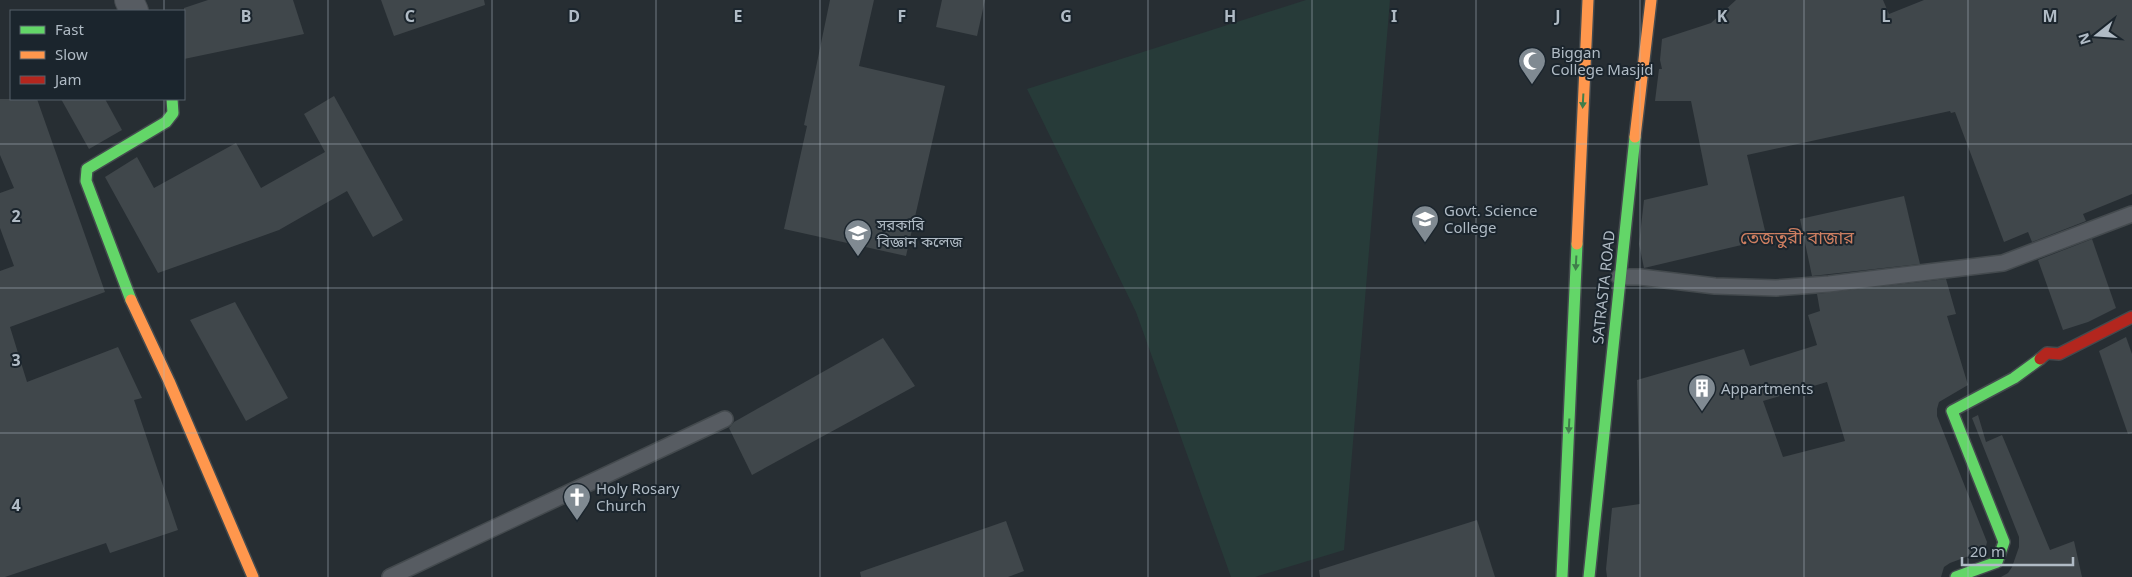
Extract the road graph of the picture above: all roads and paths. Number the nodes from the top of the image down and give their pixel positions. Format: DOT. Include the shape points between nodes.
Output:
graph roads {
  1 [pos="1588,0"];
  2 [pos="1651,0"];
  3 [pos="172,100"];
  4 [pos="2132,214"];
  5 [pos="1619,277"];
  6 [pos="2132,317"];
  7 [pos="725,419"];
  8 [pos="253,577"];
  9 [pos="390,577"];
  10 [pos="1562,577"];
  11 [pos="1589,577"];
  12 [pos="1956,577"];
  1 -- 10 [label="main road, one-way"];
  2 -- 5 [label="main road, SATRASTA ROAD"];
  3 -- 8 [label="main road" via="173,113 166,122 87,169 86,181 127,292"];
  4 -- 5 [label="lane" via="2003,263 1776,288"];
  5 -- 11 [label="main road, SATRASTA ROAD"];
  6 -- 12 [label="main road" via="2059,354 2047,353 2014,378 1952,411 2004,542 1997,562"];
  7 -- 9 [label="lane"];
}
